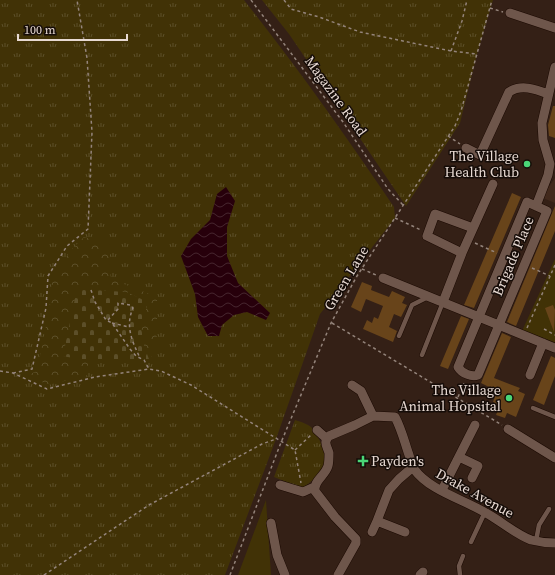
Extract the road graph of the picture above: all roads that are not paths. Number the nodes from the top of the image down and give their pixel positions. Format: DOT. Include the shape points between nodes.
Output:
graph roads {
  1 [pos="510,13"];
  2 [pos="555,28"];
  3 [pos="555,67"];
  4 [pos="548,94"];
  5 [pos="466,148"];
  6 [pos="551,156"];
  7 [pos="493,184"];
  8 [pos="536,206"];
  9 [pos="473,228"];
  10 [pos="462,253"];
  11 [pos="383,278"];
  12 [pos="430,297"];
  13 [pos="443,302"];
  14 [pos="479,317"];
  15 [pos="499,325"];
  16 [pos="399,336"];
  17 [pos="543,343"];
  18 [pos="555,348"];
  19 [pos="422,355"];
  20 [pos="530,375"];
  21 [pos="352,385"];
  22 [pos="533,408"];
  23 [pos="373,416"];
  24 [pos="555,417"];
  25 [pos="475,425"];
  26 [pos="508,429"];
  27 [pos="318,431"];
  28 [pos="327,439"];
  29 [pos="459,457"];
  30 [pos="555,458"];
  31 [pos="413,467"];
  32 [pos="472,478"];
  33 [pos="280,485"];
  34 [pos="314,486"];
  35 [pos="442,490"];
  36 [pos="549,509"];
  37 [pos="485,512"];
  38 [pos="377,521"];
  39 [pos="271,523"];
  40 [pos="372,532"];
  41 [pos="405,532"];
  42 [pos="536,541"];
  43 [pos="471,542"];
  44 [pos="555,543"];
  45 [pos="463,556"];
  46 [pos="285,575"];
  47 [pos="338,575"];
  48 [pos="460,575"];
  1 -- 2 [label="street"];
  3 -- 4 [label="street"];
  4 -- 5 [label="street" via="522,87 515,88 509,92 480,155"];
  4 -- 6 [label="street" via="540,122 543,140"];
  6 -- 8 [label="street" via="548,175"];
  7 -- 9 [label="street"];
  8 -- 14 [label="street, Brigade Place" via="527,202"];
  8 -- 15 [label="street, Brigade Place" via="547,211"];
  9 -- 10 [label="street"];
  9 -- 10 [label="street" via="435,214 427,236"];
  10 -- 13 [label="street"];
  11 -- 12 [label="street"];
  12 -- 13 [label="street"];
  12 -- 16 [label="lane" via="412,305"];
  13 -- 14 [label="street"];
  13 -- 19 [label="lane"];
  14 -- 15 [label="street"];
  14 -- 15 [label="street, Brigade Place" via="458,367 460,371 478,375"];
  15 -- 17 [label="street"];
  17 -- 18 [label="street"];
  17 -- 20 [label="street"];
  21 -- 23 [label="street" via="361,391"];
  22 -- 24 [label="lane"];
  23 -- 28 [label="street"];
  23 -- 31 [label="street, Drake Avenue" via="395,417"];
  25 -- 29 [label="street"];
  26 -- 30 [label="street"];
  27 -- 28 [label="street"];
  28 -- 34 [label="street" via="327,470"];
  29 -- 32 [label="street" via="478,466"];
  29 -- 35 [label="street"];
  31 -- 35 [label="street, Drake Avenue" via="422,479"];
  31 -- 38 [label="street" via="389,490"];
  33 -- 34 [label="street" via="303,492"];
  34 -- 47 [label="street" via="335,517 356,539"];
  35 -- 37 [label="street, Drake Avenue"];
  36 -- 42 [label="lane" via="539,525"];
  37 -- 42 [label="street, Drake Avenue" via="520,535"];
  37 -- 43 [label="lane"];
  38 -- 40 [label="street"];
  38 -- 41 [label="street"];
  39 -- 46 [label="street" via="277,555"];
  42 -- 44 [label="street, Drake Avenue"];
  45 -- 48 [label="lane" via="459,566"];
}
